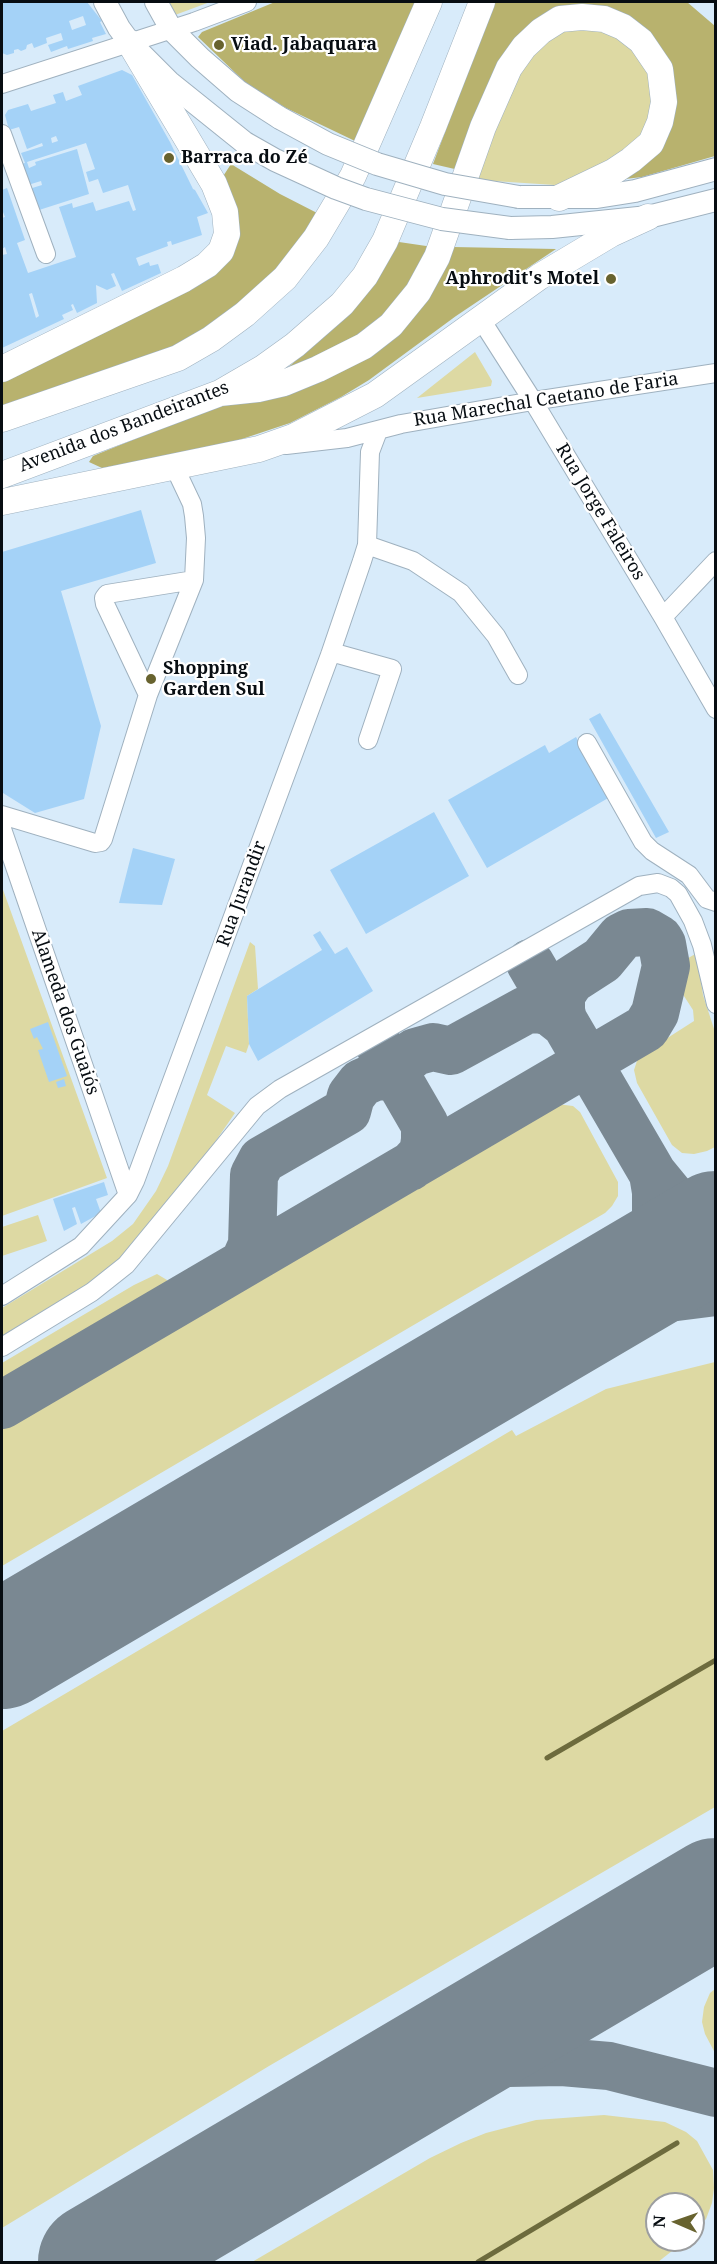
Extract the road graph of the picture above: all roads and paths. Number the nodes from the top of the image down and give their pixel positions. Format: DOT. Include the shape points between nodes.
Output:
graph roads {
  1 [pos="105,2"];
  2 [pos="156,2"];
  3 [pos="247,2"];
  4 [pos="429,2"];
  5 [pos="482,2"];
  6 [pos="171,29"];
  7 [pos="130,43"];
  8 [pos="2,84"];
  9 [pos="2,134"];
  10 [pos="716,169"];
  11 [pos="559,198"];
  12 [pos="716,200"];
  13 [pos="704,207"];
  14 [pos="648,217"];
  15 [pos="46,254"];
  16 [pos="480,318"];
  17 [pos="2,369"];
  18 [pos="716,374"];
  19 [pos="220,393"];
  20 [pos="533,401"];
  21 [pos="2,419"];
  22 [pos="378,431"];
  23 [pos="259,449"];
  24 [pos="174,466"];
  25 [pos="2,475"];
  26 [pos="2,502"];
  27 [pos="367,545"];
  28 [pos="716,561"];
  29 [pos="194,580"];
  30 [pos="663,617"];
  31 [pos="331,652"];
  32 [pos="518,675"];
  33 [pos="148,695"];
  34 [pos="716,709"];
  35 [pos="368,740"];
  36 [pos="587,742"];
  37 [pos="2,815"];
  38 [pos="2,829"];
  39 [pos="716,902"];
  40 [pos="709,945"];
  41 [pos="716,1004"];
  42 [pos="128,1195"];
  43 [pos="2,1296"];
  44 [pos="2,1347"];
  1 -- 7 [label="main road"];
  2 -- 6 [label="main road"];
  3 -- 6 [label="street"];
  4 -- 21 [label="highway" via="353,176 316,238 285,278 245,314 178,358"];
  5 -- 19 [label="highway, Avenida dos Bandeirantes" via="385,241 365,276 342,304 295,345"];
  6 -- 7 [label="street"];
  6 -- 11 [label="main road, bridge" via="238,91 328,144 377,164 445,184 519,197"];
  7 -- 8 [label="street"];
  7 -- 14 [label="main road, bridge" via="169,82 245,143 366,199 442,219 510,228"];
  7 -- 17 [label="highway" via="214,184 225,212 227,234 221,251 184,279"];
  9 -- 15 [label="street"];
  10 -- 11 [label="main road" via="634,191"];
  11 -- 19 [label="highway" via="631,160 651,142 660,122 664,102 660,69 641,41 604,19 560,19 524,47 509,68 483,127 437,256 418,292 391,325 364,346 284,383"];
  12 -- 13 [label="main road"];
  13 -- 14 [label="main road"];
  14 -- 16 [label="highway" via="539,277"];
  16 -- 20 [label="street, Rua Jorge Faleiros"];
  16 -- 23 [label="highway" via="375,395 293,437"];
  18 -- 20 [label="street, Rua Marechal Caetano de Faria"];
  19 -- 25 [label="highway, Avenida dos Bandeirantes"];
  20 -- 22 [label="street, Rua Marechal Caetano de Faria"];
  20 -- 30 [label="street, Rua Jorge Faleiros"];
  22 -- 23 [label="street, Rua Marechal Caetano de Faria"];
  22 -- 27 [label="street, Rua Jurandir" via="370,452"];
  23 -- 24 [label="highway"];
  24 -- 26 [label="highway"];
  24 -- 29 [label="street" via="192,504 196,538"];
  27 -- 31 [label="street, Rua Jurandir"];
  27 -- 32 [label="street" via="413,561 462,593 496,636"];
  28 -- 30 [label="street"];
  29 -- 33 [label="street"];
  29 -- 33 [label="street" via="105,596 105,604"];
  30 -- 34 [label="street, Rua Jorge Faleiros"];
  31 -- 35 [label="street" via="392,669"];
  31 -- 42 [label="street, Rua Jurandir"];
  33 -- 37 [label="street" via="101,842"];
  36 -- 39 [label="street" via="643,842 689,875 707,899"];
  38 -- 42 [label="street, Alameda dos Guaiós"];
  40 -- 41 [label="street"];
  40 -- 44 [label="street" via="671,888 658,883 639,885 280,1089 257,1106 126,1265 92,1292"];
  42 -- 43 [label="street, Rua Jurandir" via="81,1246"];
}
